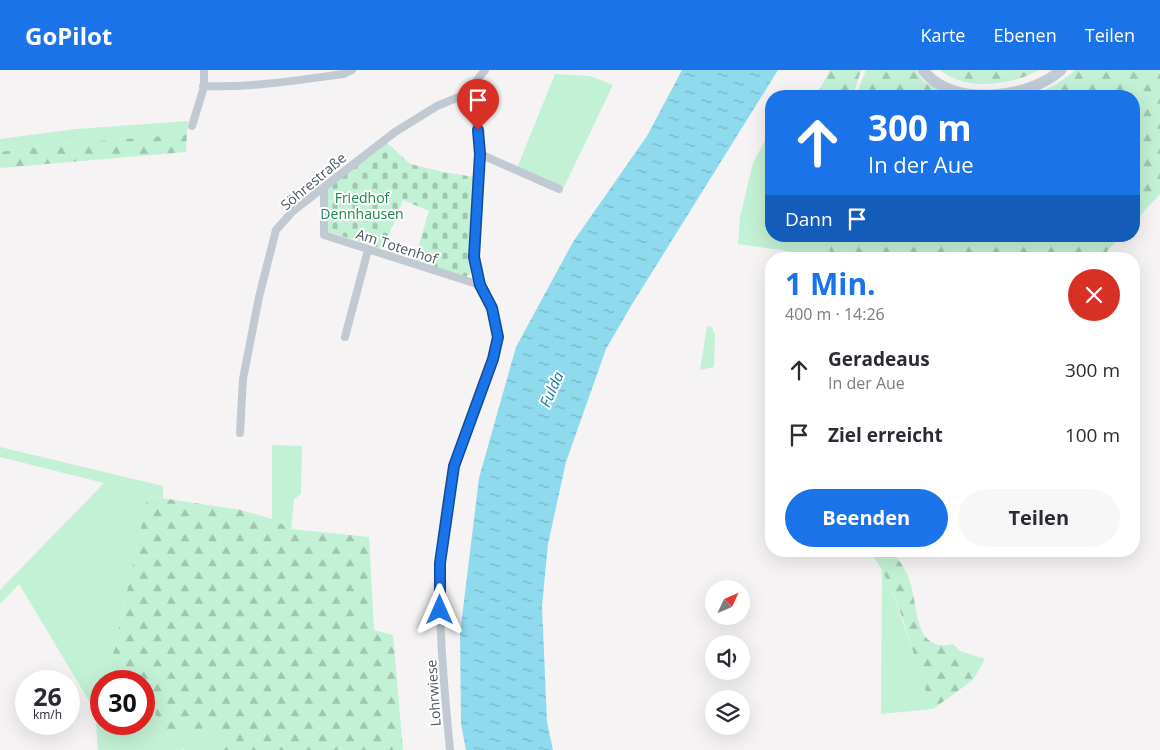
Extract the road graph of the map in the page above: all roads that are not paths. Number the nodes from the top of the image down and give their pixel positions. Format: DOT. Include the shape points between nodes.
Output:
graph roads {
  1 [pos="204,70"];
  2 [pos="352,70"];
  3 [pos="485,70"];
  4 [pos="923,70"];
  5 [pos="1061,70"];
  6 [pos="203,86"];
  7 [pos="954,90"];
  8 [pos="1025,90"];
  9 [pos="466,94"];
  10 [pos="192,126"];
  11 [pos="480,154"];
  12 [pos="324,188"];
  13 [pos="559,189"];
  14 [pos="368,250"];
  15 [pos="480,285"];
  16 [pos="345,337"];
  17 [pos="240,433"];
  18 [pos="450,750"];
  1 -- 6 [label="street"];
  2 -- 6 [label="street" via="344,74 277,82"];
  3 -- 9 [label="street, Söhrestraße"];
  4 -- 7 [label="street" via="928,77"];
  5 -- 8 [label="street" via="1039,85"];
  6 -- 10 [label="street"];
  9 -- 11 [label="street, Lohrwiese" via="478,130"];
  9 -- 12 [label="street, Söhrestraße" via="415,118"];
  11 -- 13 [label="street"];
  11 -- 15 [label="street, Lohrwiese" via="474,257"];
  12 -- 14 [label="street, Am Totenhof" via="324,235"];
  12 -- 17 [label="street, Söhrestraße" via="293,211 276,230 243,379"];
  14 -- 15 [label="street, Am Totenhof"];
  14 -- 16 [label="street"];
  15 -- 18 [label="street, Lohrwiese" via="492,308 498,337 454,466 440,563"];
}
